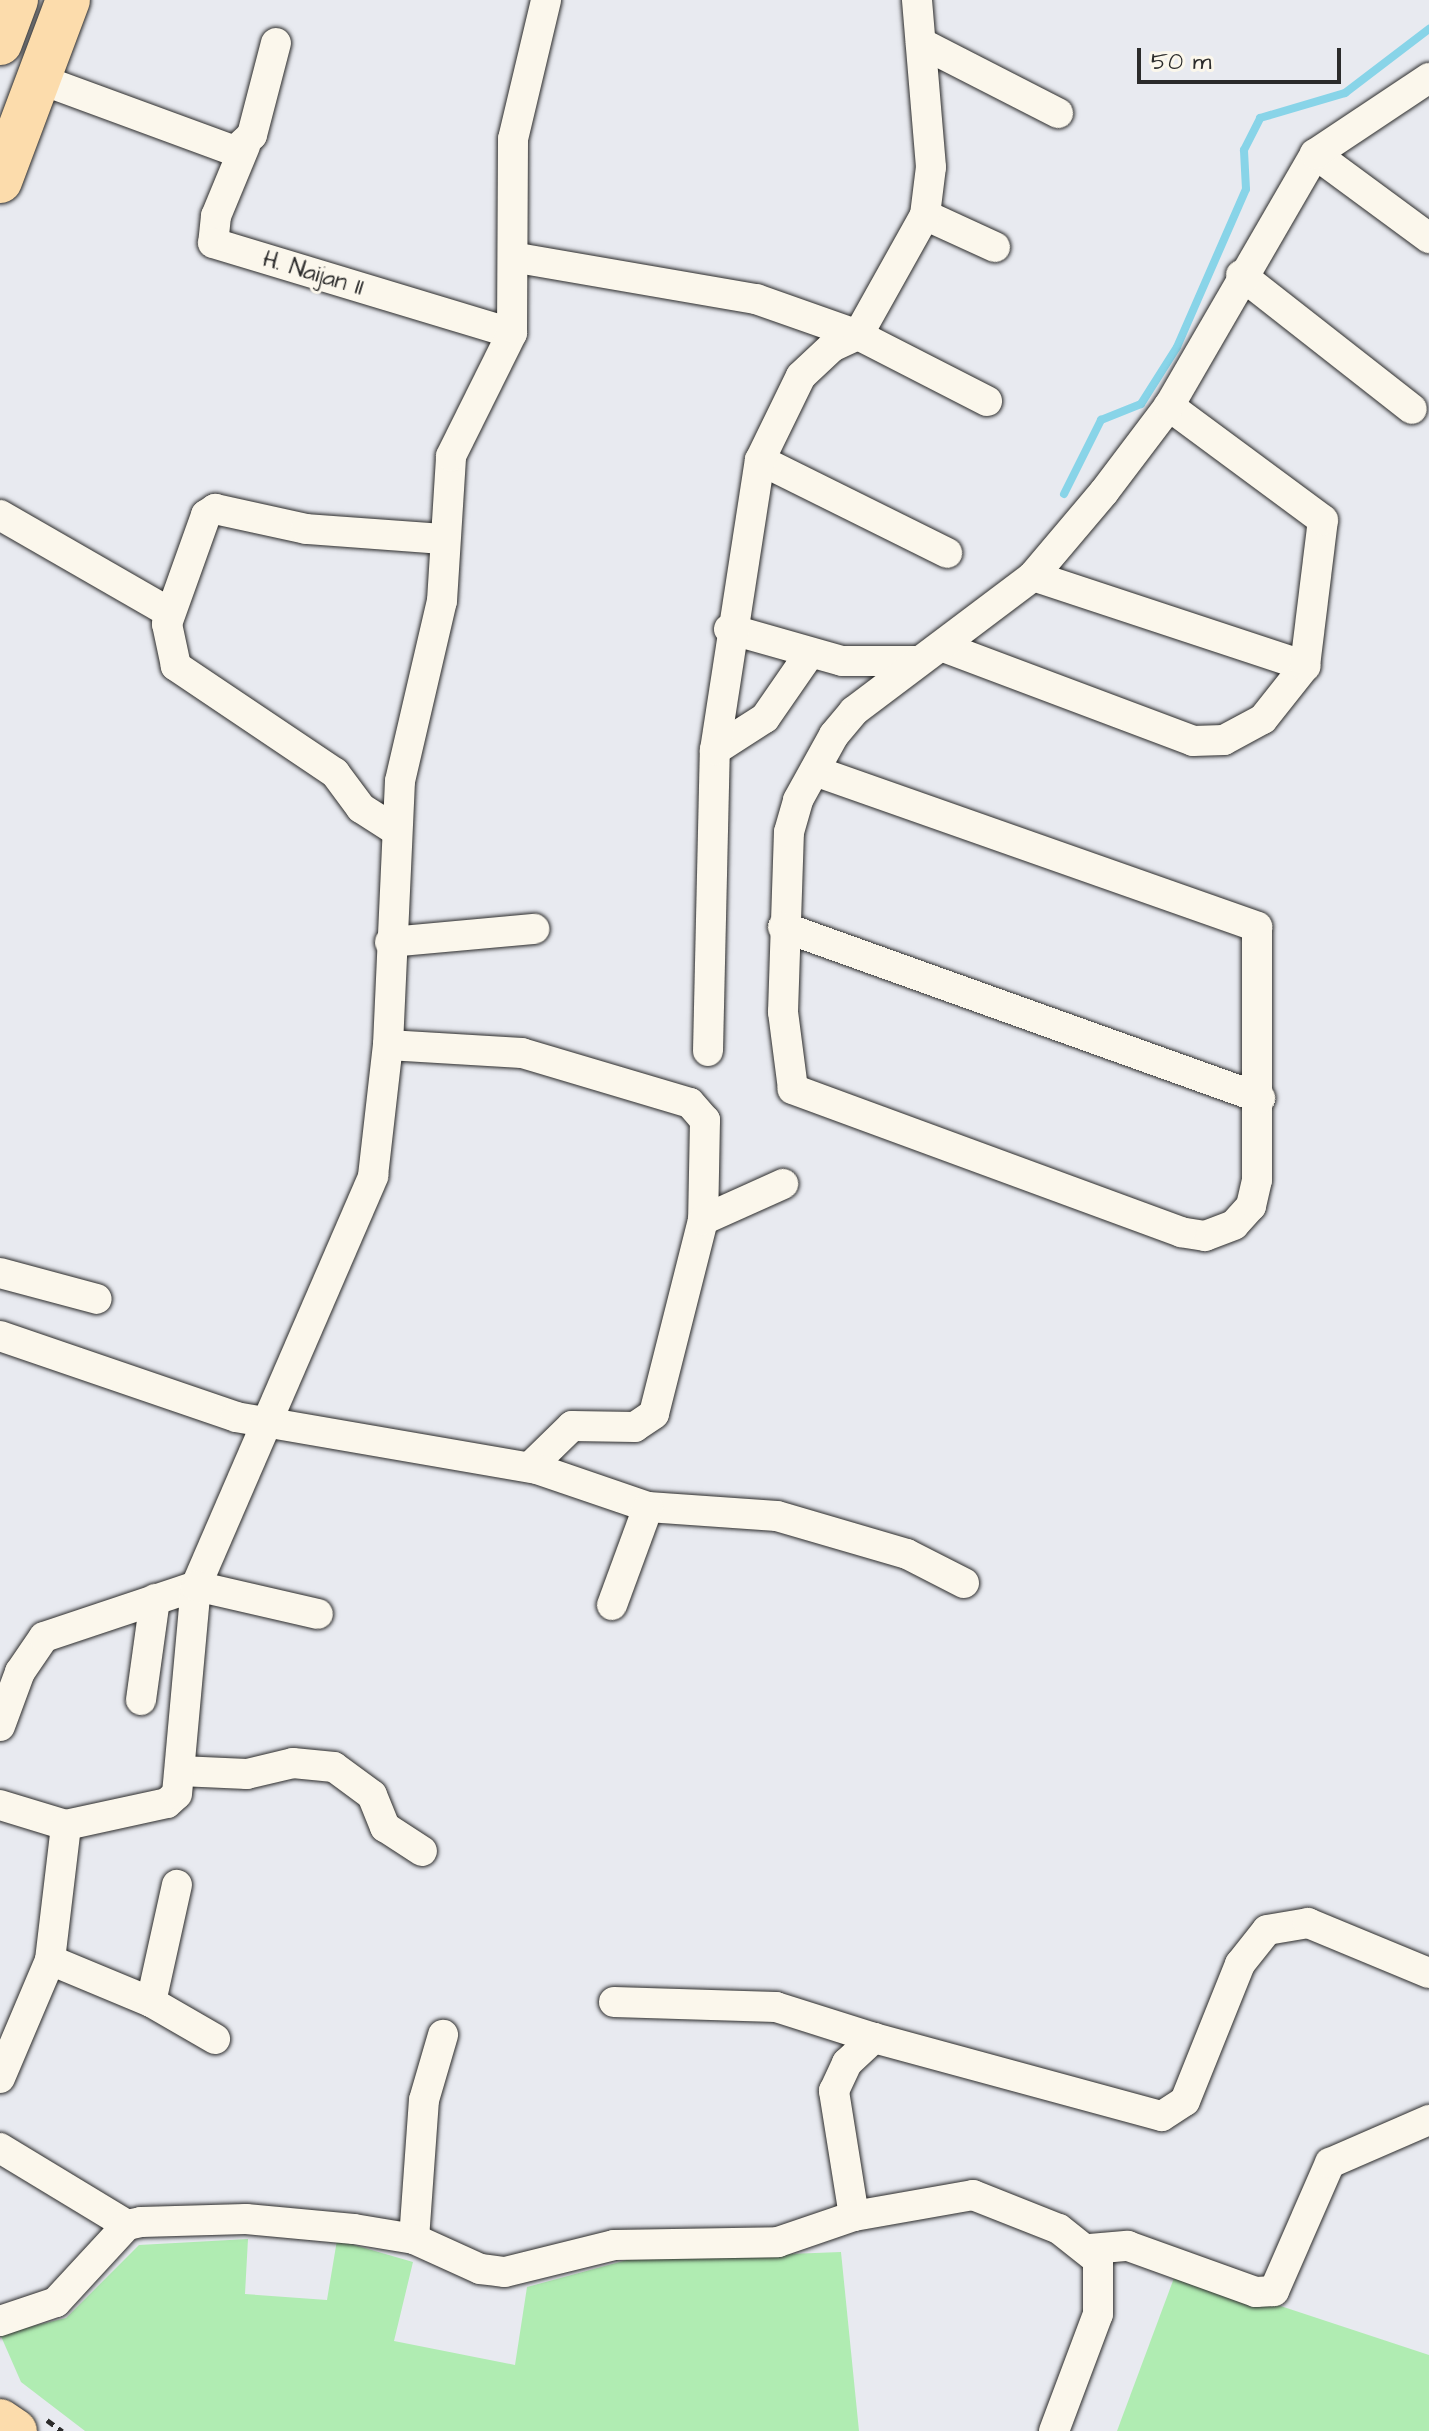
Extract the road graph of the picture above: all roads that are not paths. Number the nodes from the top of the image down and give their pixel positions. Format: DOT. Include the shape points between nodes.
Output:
graph roads {
  1 [pos="16,0"];
  2 [pos="68,0"];
  3 [pos="546,0"];
  4 [pos="917,0"];
  5 [pos="0,43"];
  6 [pos="276,43"];
  7 [pos="921,43"];
  8 [pos="1429,78"];
  9 [pos="39,79"];
  10 [pos="1058,113"];
  11 [pos="245,146"];
  12 [pos="1315,154"];
  13 [pos="0,181"];
  14 [pos="925,215"];
  15 [pos="1429,238"];
  16 [pos="995,247"];
  17 [pos="518,258"];
  18 [pos="1241,275"];
  19 [pos="512,333"];
  20 [pos="858,335"];
  21 [pos="987,401"];
  22 [pos="1169,406"];
  23 [pos="1412,409"];
  24 [pos="760,460"];
  25 [pos="0,515"];
  26 [pos="442,539"];
  27 [pos="947,553"];
  28 [pos="1033,576"];
  29 [pos="169,612"];
  30 [pos="729,629"];
  31 [pos="810,653"];
  32 [pos="936,654"];
  33 [pos="1305,666"];
  34 [pos="715,750"];
  35 [pos="815,771"];
  36 [pos="397,831"];
  37 [pos="783,927"];
  38 [pos="534,929"];
  39 [pos="390,942"];
  40 [pos="388,1045"];
  41 [pos="708,1051"];
  42 [pos="1260,1098"];
  43 [pos="783,1184"];
  44 [pos="703,1220"];
  45 [pos="0,1273"];
  46 [pos="97,1299"];
  47 [pos="0,1336"];
  48 [pos="263,1423"];
  49 [pos="530,1467"];
  50 [pos="648,1507"];
  51 [pos="964,1583"];
  52 [pos="196,1586"];
  53 [pos="155,1599"];
  54 [pos="612,1605"];
  55 [pos="318,1614"];
  56 [pos="141,1700"];
  57 [pos="0,1726"];
  58 [pos="180,1771"];
  59 [pos="0,1805"];
  60 [pos="66,1825"];
  61 [pos="422,1851"];
  62 [pos="177,1885"];
  63 [pos="50,1960"];
  64 [pos="1429,1973"];
  65 [pos="151,2002"];
  66 [pos="614,2002"];
  67 [pos="443,2035"];
  68 [pos="874,2038"];
  69 [pos="215,2039"];
  70 [pos="0,2078"];
  71 [pos="1429,2120"];
  72 [pos="0,2148"];
  73 [pos="849,2219"];
  74 [pos="127,2225"];
  75 [pos="414,2239"];
  76 [pos="1090,2249"];
  77 [pos="0,2321"];
  78 [pos="0,2421"];
  79 [pos="15,2431"];
  80 [pos="1054,2431"];
  1 -- 5 [label="main road"];
  2 -- 9 [label="main road"];
  3 -- 17 [label="street" via="513,139"];
  4 -- 7 [label="street"];
  6 -- 11 [label="street"];
  7 -- 10 [label="street"];
  7 -- 14 [label="street" via="931,167"];
  8 -- 12 [label="street"];
  9 -- 11 [label="street" via="212,146"];
  9 -- 13 [label="main road"];
  11 -- 19 [label="street, H. Naijan II" via="216,216 213,243"];
  12 -- 15 [label="street"];
  12 -- 18 [label="street"];
  14 -- 16 [label="street"];
  14 -- 20 [label="street"];
  17 -- 19 [label="street"];
  17 -- 20 [label="street" via="756,299"];
  18 -- 22 [label="street"];
  18 -- 23 [label="street"];
  19 -- 26 [label="street" via="451,456"];
  20 -- 21 [label="street"];
  20 -- 24 [label="street" via="832,347 801,376"];
  22 -- 28 [label="street"];
  22 -- 33 [label="street" via="1323,520"];
  24 -- 27 [label="street"];
  24 -- 30 [label="street"];
  25 -- 29 [label="street"];
  26 -- 29 [label="street" via="306,529 215,509 206,515"];
  26 -- 36 [label="street" via="442,601 413,714"];
  28 -- 32 [label="street"];
  28 -- 33 [label="street"];
  29 -- 36 [label="street" via="167,650 176,666 335,773 361,808"];
  30 -- 31 [label="street"];
  30 -- 34 [label="street"];
  31 -- 32 [label="street" via="881,663"];
  31 -- 34 [label="street" via="765,718"];
  32 -- 33 [label="street" via="1211,743 1263,719"];
  32 -- 35 [label="street" via="882,683 854,711"];
  34 -- 41 [label="street"];
  35 -- 37 [label="street" via="789,832"];
  35 -- 42 [label="street" via="1257,927"];
  36 -- 39 [label="street"];
  37 -- 42 [label="street"];
  37 -- 42 [label="street" via="784,1037 793,1089 1181,1232 1222,1232 1251,1206"];
  38 -- 39 [label="street"];
  39 -- 40 [label="street"];
  40 -- 44 [label="street" via="490,1047 690,1103 705,1120"];
  40 -- 48 [label="street" via="373,1176"];
  43 -- 44 [label="street"];
  44 -- 49 [label="street" via="654,1414 635,1427 572,1426"];
  45 -- 46 [label="street"];
  47 -- 48 [label="street"];
  48 -- 49 [label="street"];
  48 -- 52 [label="street"];
  49 -- 50 [label="street"];
  50 -- 51 [label="street" via="806,1522 907,1554"];
  50 -- 54 [label="street"];
  52 -- 53 [label="street"];
  52 -- 55 [label="street"];
  52 -- 58 [label="street"];
  53 -- 56 [label="street"];
  53 -- 57 [label="street" via="44,1637 20,1672"];
  58 -- 60 [label="street" via="177,1794 167,1803"];
  58 -- 61 [label="street" via="247,1774 293,1763 334,1767 372,1795 385,1827"];
  59 -- 60 [label="street"];
  60 -- 63 [label="street"];
  62 -- 65 [label="street"];
  63 -- 65 [label="street"];
  63 -- 70 [label="street"];
  64 -- 68 [label="street" via="1308,1923 1267,1930 1240,1964 1185,2101 1162,2116"];
  65 -- 69 [label="street"];
  66 -- 68 [label="street" via="763,2006"];
  67 -- 75 [label="street" via="424,2100"];
  68 -- 73 [label="street" via="847,2063 834,2091"];
  71 -- 76 [label="street" via="1330,2163 1274,2291 1256,2292 1128,2246"];
  72 -- 74 [label="street"];
  73 -- 75 [label="street" via="810,2237 614,2245 505,2272 480,2269"];
  73 -- 76 [label="street" via="973,2195"];
  74 -- 75 [label="street" via="246,2219"];
  74 -- 77 [label="street" via="56,2302"];
  76 -- 80 [label="street" via="1100,2274 1098,2314"];
  78 -- 79 [label="main road"];
}
